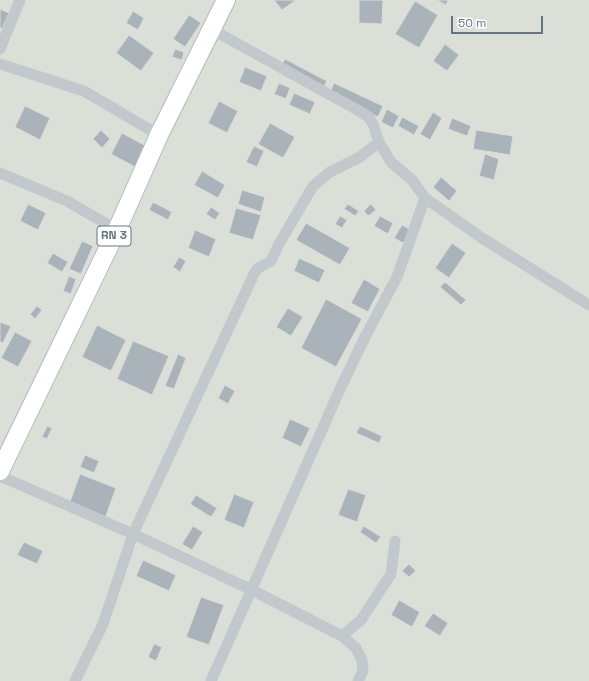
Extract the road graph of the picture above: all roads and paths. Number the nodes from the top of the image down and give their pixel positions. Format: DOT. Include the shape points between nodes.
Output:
graph roads {
  1 [pos="20,0"];
  2 [pos="226,0"];
  3 [pos="213,30"];
  4 [pos="0,49"];
  5 [pos="0,64"];
  6 [pos="159,135"];
  7 [pos="379,142"];
  8 [pos="0,173"];
  9 [pos="425,198"];
  10 [pos="117,230"];
  11 [pos="589,305"];
  12 [pos="0,471"];
  13 [pos="0,476"];
  14 [pos="133,534"];
  15 [pos="395,541"];
  16 [pos="252,590"];
  17 [pos="342,636"];
  18 [pos="75,681"];
  19 [pos="211,681"];
  20 [pos="358,681"];
  1 -- 4 [label="street"];
  2 -- 3 [label="highway, RN 3"];
  3 -- 6 [label="highway, RN 3"];
  3 -- 7 [label="street" via="361,112 374,124"];
  5 -- 6 [label="street" via="84,92"];
  6 -- 10 [label="highway, RN 3"];
  7 -- 9 [label="street" via="391,162 412,180"];
  7 -- 14 [label="street" via="360,156 330,172 313,186 271,261 256,271"];
  8 -- 10 [label="street" via="67,201"];
  9 -- 11 [label="street" via="482,238"];
  9 -- 16 [label="street" via="397,277 340,389"];
  10 -- 12 [label="highway, RN 3"];
  13 -- 14 [label="street"];
  14 -- 16 [label="street"];
  14 -- 18 [label="street" via="103,624"];
  15 -- 17 [label="street" via="391,574 361,620"];
  16 -- 17 [label="street"];
  16 -- 19 [label="street"];
  17 -- 20 [label="street" via="356,648 362,660 363,671"];
}
